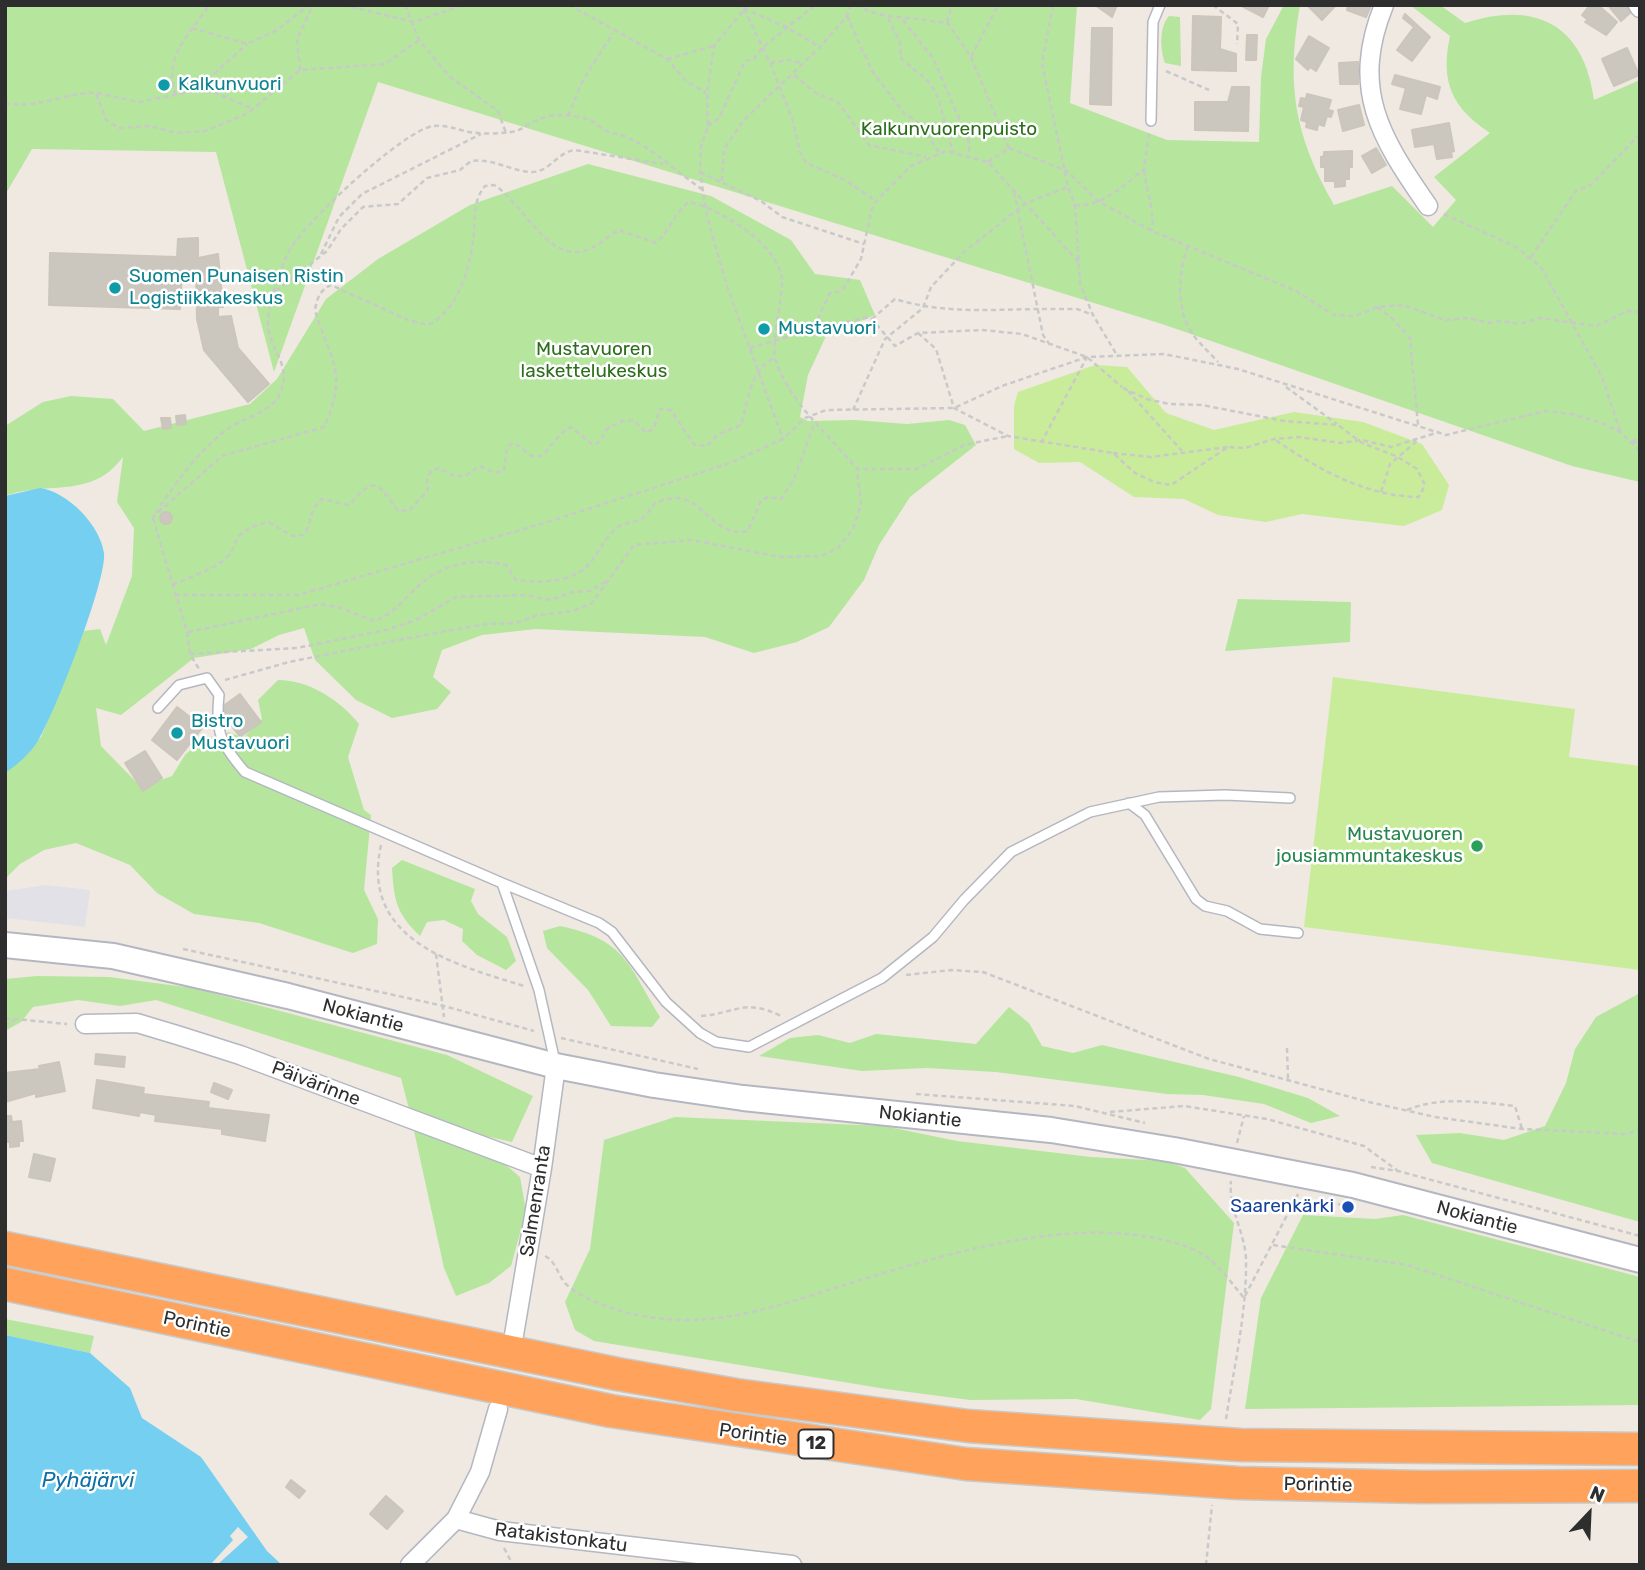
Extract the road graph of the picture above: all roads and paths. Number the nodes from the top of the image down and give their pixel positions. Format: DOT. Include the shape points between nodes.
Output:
graph roads {
  1 [pos="209,5"];
  2 [pos="311,5"];
  3 [pos="343,5"];
  4 [pos="405,5"];
  5 [pos="463,5"];
  6 [pos="569,5"];
  7 [pos="736,5"];
  8 [pos="748,5"];
  9 [pos="815,5"];
  10 [pos="851,5"];
  11 [pos="856,5"];
  12 [pos="951,5"];
  13 [pos="998,5"];
  14 [pos="1052,5"];
  15 [pos="1160,5"];
  16 [pos="1213,5"];
  17 [pos="1384,5"];
  18 [pos="744,9"];
  19 [pos="847,16"];
  20 [pos="888,18"];
  21 [pos="904,20"];
  22 [pos="414,22"];
  23 [pos="947,22"];
  24 [pos="786,27"];
  25 [pos="192,28"];
  26 [pos="614,32"];
  27 [pos="419,40"];
  28 [pos="247,44"];
  29 [pos="1237,44"];
  30 [pos="714,46"];
  31 [pos="763,47"];
  32 [pos="820,47"];
  33 [pos="971,57"];
  34 [pos="667,59"];
  35 [pos="770,63"];
  36 [pos="802,64"];
  37 [pos="1153,66"];
  38 [pos="300,70"];
  39 [pos="793,75"];
  40 [pos="780,89"];
  41 [pos="1209,90"];
  42 [pos="195,91"];
  43 [pos="96,93"];
  44 [pos="707,93"];
  45 [pos="176,96"];
  46 [pos="5,103"];
  47 [pos="253,109"];
  48 [pos="568,116"];
  49 [pos="1151,121"];
  50 [pos="708,126"];
  51 [pos="506,132"];
  52 [pos="484,133"];
  53 [pos="1640,134"];
  54 [pos="1009,148"];
  55 [pos="939,152"];
  56 [pos="954,152"];
  57 [pos="926,157"];
  58 [pos="969,157"];
  59 [pos="988,162"];
  60 [pos="666,165"];
  61 [pos="1144,169"];
  62 [pos="1067,171"];
  63 [pos="700,172"];
  64 [pos="722,181"];
  65 [pos="1068,187"];
  66 [pos="703,190"];
  67 [pos="1014,191"];
  68 [pos="876,201"];
  69 [pos="1098,201"];
  70 [pos="1026,203"];
  71 [pos="705,205"];
  72 [pos="1074,205"];
  73 [pos="1428,206"];
  74 [pos="1018,211"];
  75 [pos="1152,231"];
  76 [pos="864,244"];
  77 [pos="1188,246"];
  78 [pos="320,256"];
  79 [pos="1531,257"];
  80 [pos="1080,264"];
  81 [pos="275,292"];
  82 [pos="1377,307"];
  83 [pos="923,308"];
  84 [pos="1038,309"];
  85 [pos="1640,312"];
  86 [pos="1093,315"];
  87 [pos="871,319"];
  88 [pos="1572,320"];
  89 [pos="813,329"];
  90 [pos="918,333"];
  91 [pos="885,339"];
  92 [pos="777,340"];
  93 [pos="1050,345"];
  94 [pos="750,348"];
  95 [pos="1087,357"];
  96 [pos="1118,357"];
  97 [pos="775,358"];
  98 [pos="1220,364"];
  99 [pos="760,371"];
  100 [pos="1283,385"];
  101 [pos="1123,388"];
  102 [pos="954,408"];
  103 [pos="853,410"];
  104 [pos="810,415"];
  105 [pos="814,424"];
  106 [pos="1338,425"];
  107 [pos="1418,425"];
  108 [pos="1439,432"];
  109 [pos="1620,432"];
  110 [pos="1008,436"];
  111 [pos="1640,436"];
  112 [pos="1422,437"];
  113 [pos="783,439"];
  114 [pos="1274,439"];
  115 [pos="1358,440"];
  116 [pos="1632,442"];
  117 [pos="1640,443"];
  118 [pos="1040,444"];
  119 [pos="1228,447"];
  120 [pos="1182,451"];
  121 [pos="1640,451"];
  122 [pos="1113,453"];
  123 [pos="1396,456"];
  124 [pos="857,469"];
  125 [pos="1381,492"];
  126 [pos="152,518"];
  127 [pos="609,579"];
  128 [pos="173,585"];
  129 [pos="175,595"];
  130 [pos="187,632"];
  131 [pos="190,654"];
  132 [pos="204,675"];
  133 [pos="158,708"];
  134 [pos="1290,798"];
  135 [pos="1129,803"];
  136 [pos="384,832"];
  137 [pos="502,883"];
  138 [pos="1298,933"];
  139 [pos="5,945"];
  140 [pos="436,954"];
  141 [pos="5,956"];
  142 [pos="200,975"];
  143 [pos="882,978"];
  144 [pos="539,990"];
  145 [pos="766,1009"];
  146 [pos="684,1017"];
  147 [pos="5,1018"];
  148 [pos="444,1018"];
  149 [pos="15,1019"];
  150 [pos="85,1024"];
  151 [pos="5,1026"];
  152 [pos="551,1035"];
  153 [pos="1287,1048"];
  154 [pos="556,1066"];
  155 [pos="708,1072"];
  156 [pos="1288,1079"];
  157 [pos="916,1094"];
  158 [pos="1075,1106"];
  159 [pos="1407,1110"];
  160 [pos="1108,1112"];
  161 [pos="1074,1116"];
  162 [pos="1244,1116"];
  163 [pos="1105,1120"];
  164 [pos="1522,1129"];
  165 [pos="1640,1129"];
  166 [pos="1237,1143"];
  167 [pos="542,1168"];
  168 [pos="1398,1171"];
  169 [pos="1232,1175"];
  170 [pos="1298,1194"];
  171 [pos="1273,1245"];
  172 [pos="5,1248"];
  173 [pos="529,1248"];
  174 [pos="1640,1260"];
  175 [pos="5,1284"];
  176 [pos="1244,1298"];
  177 [pos="513,1335"];
  178 [pos="1640,1342"];
  179 [pos="498,1409"];
  180 [pos="1640,1449"];
  181 [pos="1236,1456"];
  182 [pos="1640,1486"];
  183 [pos="1212,1502"];
  184 [pos="456,1518"];
  185 [pos="410,1565"];
  186 [pos="792,1565"];
  187 [pos="1206,1565"];
  1 -- 25 [label="path"];
  2 -- 28 [label="path" via="277,30"];
  2 -- 38 [label="path" via="296,39"];
  3 -- 22 [label="path"];
  4 -- 22 [label="path"];
  5 -- 22 [label="path"];
  6 -- 26 [label="path"];
  7 -- 18 [label="path"];
  8 -- 18 [label="path"];
  9 -- 24 [label="path"];
  10 -- 19 [label="path"];
  11 -- 20 [label="path"];
  12 -- 23 [label="path"];
  13 -- 33 [label="path"];
  14 -- 62 [label="path" via="1042,63"];
  15 -- 37 [label="lane" via="1153,22"];
  16 -- 29 [label="path" via="1238,24"];
  17 -- 73 [label="street" via="1369,52 1373,101 1394,155"];
  18 -- 24 [label="path"];
  18 -- 30 [label="path"];
  18 -- 31 [label="path"];
  19 -- 32 [label="path"];
  19 -- 55 [label="path" via="872,71"];
  20 -- 21 [label="path"];
  20 -- 56 [label="path" via="901,45 900,57 925,76 938,96"];
  21 -- 23 [label="path"];
  21 -- 58 [label="path" via="933,58 969,142"];
  22 -- 27 [label="path"];
  23 -- 33 [label="path"];
  24 -- 31 [label="path"];
  24 -- 32 [label="path"];
  25 -- 28 [label="path"];
  25 -- 45 [label="path" via="177,50 170,78"];
  26 -- 34 [label="path"];
  26 -- 48 [label="path" via="583,80"];
  27 -- 38 [label="path" via="385,64"];
  27 -- 51 [label="path" via="449,76 498,111"];
  28 -- 42 [label="path"];
  30 -- 34 [label="path"];
  30 -- 44 [label="path"];
  31 -- 35 [label="path"];
  31 -- 50 [label="path" via="754,59 745,61 719,118"];
  32 -- 36 [label="path"];
  33 -- 54 [label="path"];
  34 -- 44 [label="path" via="686,81"];
  35 -- 36 [label="path" via="790,60"];
  35 -- 40 [label="path"];
  36 -- 39 [label="path"];
  37 -- 41 [label="path"];
  37 -- 49 [label="lane"];
  38 -- 47 [label="path"];
  39 -- 40 [label="path"];
  39 -- 57 [label="path" via="816,93 838,102 869,145"];
  40 -- 64 [label="path" via="743,121 724,149"];
  40 -- 68 [label="path" via="806,163 845,180"];
  42 -- 45 [label="path"];
  42 -- 47 [label="path" via="216,93"];
  43 -- 45 [label="path" via="139,102"];
  43 -- 46 [label="path" via="24,108"];
  43 -- 47 [label="path" via="106,120 119,128 205,131"];
  44 -- 50 [label="path"];
  48 -- 51 [label="path" via="537,120"];
  48 -- 60 [label="path" via="591,120 607,132 624,136"];
  49 -- 61 [label="path"];
  50 -- 63 [label="path"];
  51 -- 52 [label="path"];
  52 -- 78 [label="path" via="362,194 339,217"];
  52 -- 81 [label="path" via="431,126 406,136 356,178 289,249"];
  53 -- 79 [label="path" via="1591,185 1576,191"];
  54 -- 59 [label="path"];
  54 -- 62 [label="path"];
  55 -- 56 [label="path"];
  55 -- 57 [label="path"];
  56 -- 58 [label="path"];
  57 -- 68 [label="path"];
  58 -- 59 [label="path"];
  59 -- 67 [label="path"];
  60 -- 66 [label="path"];
  60 -- 78 [label="path" via="575,150 563,152 544,170 531,172 499,162 471,161 460,170 427,178 398,204 363,208"];
  61 -- 69 [label="path"];
  61 -- 75 [label="path" via="1154,206"];
  62 -- 65 [label="path"];
  62 -- 69 [label="path"];
  63 -- 64 [label="path"];
  63 -- 66 [label="path"];
  64 -- 76 [label="path" via="782,217"];
  65 -- 70 [label="path"];
  65 -- 72 [label="path"];
  66 -- 71 [label="path"];
  67 -- 70 [label="path"];
  67 -- 74 [label="path"];
  68 -- 76 [label="path"];
  69 -- 72 [label="path"];
  69 -- 75 [label="path"];
  70 -- 74 [label="path"];
  70 -- 80 [label="path"];
  71 -- 92 [label="path" via="758,240 782,278"];
  71 -- 94 [label="path"];
  71 -- 126 [label="path" via="689,202 682,207 656,243 620,230 579,253 552,244 502,190 485,186 477,199 467,266 449,311 428,325 331,285 324,288 315,310 339,377 324,427 222,456"];
  72 -- 80 [label="path"];
  73 -- 79 [label="path"];
  74 -- 83 [label="path" via="964,252 931,287"];
  74 -- 84 [label="path"];
  75 -- 77 [label="path"];
  76 -- 89 [label="path" via="842,290 830,293"];
  77 -- 82 [label="path" via="1296,291 1334,315 1355,316"];
  77 -- 98 [label="path" via="1180,295 1188,327"];
  78 -- 81 [label="path"];
  79 -- 88 [label="path"];
  80 -- 86 [label="path" via="1080,284"];
  81 -- 126 [label="path" via="268,326 284,365 280,396 230,427 176,481"];
  82 -- 88 [label="path" via="1403,305 1445,320 1468,318 1488,323"];
  82 -- 107 [label="path" via="1409,338"];
  83 -- 84 [label="path" via="958,312"];
  83 -- 87 [label="path" via="895,299"];
  83 -- 91 [label="path"];
  84 -- 86 [label="path" via="1077,309"];
  84 -- 93 [label="path"];
  85 -- 88 [label="path" via="1628,311 1596,326"];
  86 -- 96 [label="path"];
  87 -- 89 [label="path"];
  87 -- 91 [label="path"];
  88 -- 109 [label="path" via="1602,377"];
  89 -- 92 [label="path"];
  90 -- 91 [label="path" via="895,346"];
  90 -- 93 [label="path" via="982,330 1022,334"];
  90 -- 102 [label="path" via="936,349"];
  91 -- 103 [label="path"];
  92 -- 94 [label="path"];
  92 -- 97 [label="path"];
  93 -- 95 [label="path"];
  94 -- 99 [label="path"];
  95 -- 96 [label="path"];
  95 -- 101 [label="path"];
  95 -- 102 [label="path"];
  95 -- 118 [label="path"];
  96 -- 98 [label="path" via="1164,354"];
  97 -- 99 [label="path"];
  97 -- 104 [label="path" via="784,381"];
  98 -- 100 [label="path"];
  99 -- 113 [label="path"];
  99 -- 128 [label="path" via="741,425 719,434 707,446 695,445 671,410 660,409 654,428 646,433 634,421 625,420 608,428 593,445 571,427 561,431 541,457 513,443 507,447 504,470 479,466 456,477 439,468 432,470 428,490 410,510 398,511 384,489 372,485 363,488 349,505 322,499 315,504 311,527 303,536 292,536 269,522 253,526 239,532 222,562"];
  100 -- 106 [label="path"];
  100 -- 107 [label="path"];
  101 -- 106 [label="path" via="1170,404"];
  101 -- 120 [label="path"];
  102 -- 103 [label="path"];
  102 -- 110 [label="path"];
  103 -- 104 [label="path"];
  104 -- 105 [label="path"];
  104 -- 113 [label="path"];
  105 -- 124 [label="path"];
  105 -- 130 [label="path" via="790,486 781,499 761,500 748,531 726,530 696,504 684,498 670,499 655,503 641,519 619,526 585,569 568,577 537,583 516,580 506,565 483,560 458,562 424,580 390,616 374,621 321,604"];
  106 -- 115 [label="path"];
  107 -- 108 [label="path"];
  108 -- 109 [label="path" via="1446,435 1545,411 1571,414"];
  108 -- 112 [label="path"];
  109 -- 116 [label="path"];
  110 -- 118 [label="path"];
  110 -- 124 [label="path" via="964,445 917,469"];
  111 -- 116 [label="path"];
  112 -- 115 [label="path" via="1391,447"];
  112 -- 123 [label="path"];
  113 -- 129 [label="path" via="691,476 298,595"];
  114 -- 115 [label="path"];
  114 -- 119 [label="path" via="1245,448"];
  114 -- 125 [label="path" via="1326,474"];
  115 -- 123 [label="path"];
  116 -- 117 [label="path"];
  116 -- 121 [label="path"];
  118 -- 122 [label="path"];
  119 -- 120 [label="path"];
  119 -- 122 [label="path" via="1171,485 1135,472"];
  120 -- 122 [label="path" via="1151,457"];
  123 -- 125 [label="path"];
  123 -- 125 [label="path" via="1417,469 1425,485 1419,497"];
  124 -- 127 [label="path" via="861,505 853,529 838,548 821,556 780,557 692,540 634,545"];
  126 -- 128 [label="path"];
  127 -- 131 [label="path" via="590,591 551,600 524,595 456,597 416,620 386,630 297,648"];
  127 -- 132 [label="path" via="592,603 573,611 404,639 224,680"];
  128 -- 129 [label="path"];
  129 -- 130 [label="path"];
  130 -- 131 [label="path"];
  131 -- 132 [label="path"];
  132 -- 133 [label="lane" via="179,685"];
  132 -- 136 [label="lane" via="219,695 216,721 224,747 245,772"];
  134 -- 135 [label="lane" via="1172,796"];
  135 -- 138 [label="lane" via="1144,815 1196,899 1205,906 1227,911 1260,929"];
  135 -- 143 [label="lane" via="1090,812 1011,852 933,937"];
  136 -- 137 [label="lane"];
  136 -- 140 [label="path" via="376,875 383,902 405,935"];
  137 -- 144 [label="lane"];
  137 -- 146 [label="lane" via="612,932 648,982"];
  139 -- 142 [label="main road, Nokiantie" via="113,956"];
  140 -- 144 [label="path"];
  140 -- 148 [label="path"];
  141 -- 142 [label="main road, Nokiantie"];
  142 -- 154 [label="main road, Nokiantie"];
  143 -- 146 [label="lane" via="749,1046 716,1042"];
  143 -- 156 [label="path" via="951,970 984,972 1209,1059"];
  144 -- 152 [label="lane"];
  145 -- 146 [label="path" via="751,1005 721,1014"];
  147 -- 149 [label="path"];
  149 -- 150 [label="path"];
  149 -- 151 [label="path"];
  150 -- 167 [label="street, Päivärinne" via="137,1023 177,1035"];
  152 -- 154 [label="lane"];
  152 -- 155 [label="path"];
  153 -- 156 [label="path"];
  154 -- 167 [label="street, Salmenranta"];
  154 -- 174 [label="main road, Nokiantie" via="743,1098 1051,1130 1174,1150 1353,1185"];
  156 -- 159 [label="path"];
  157 -- 158 [label="path"];
  158 -- 160 [label="path"];
  158 -- 161 [label="path"];
  159 -- 164 [label="path"];
  159 -- 164 [label="path" via="1465,1101 1515,1106"];
  160 -- 162 [label="path" via="1184,1106"];
  160 -- 163 [label="path"];
  162 -- 166 [label="path"];
  162 -- 168 [label="path" via="1364,1146"];
  164 -- 165 [label="path" via="1627,1134"];
  167 -- 173 [label="street, Salmenranta"];
  169 -- 176 [label="path" via="1230,1192 1243,1235"];
  170 -- 171 [label="path"];
  171 -- 176 [label="path"];
  171 -- 178 [label="path" via="1407,1265"];
  172 -- 181 [label="highway, Porintie / 12" via="736,1395"];
  173 -- 176 [label="path" via="551,1259 565,1283 582,1296 622,1311 667,1320 748,1315 982,1248 1094,1232 1178,1243 1212,1260"];
  173 -- 177 [label="street, Salmenranta"];
  175 -- 181 [label="highway, Porintie / 12" via="462,1382 727,1431 966,1464"];
  176 -- 181 [label="path"];
  179 -- 184 [label="street" via="480,1472"];
  180 -- 181 [label="highway, Porintie / 12"];
  181 -- 182 [label="highway, Porintie / 12" via="1422,1487"];
  183 -- 187 [label="path"];
  184 -- 185 [label="street"];
  184 -- 186 [label="street, Ratakistonkatu" via="500,1531"];
}
